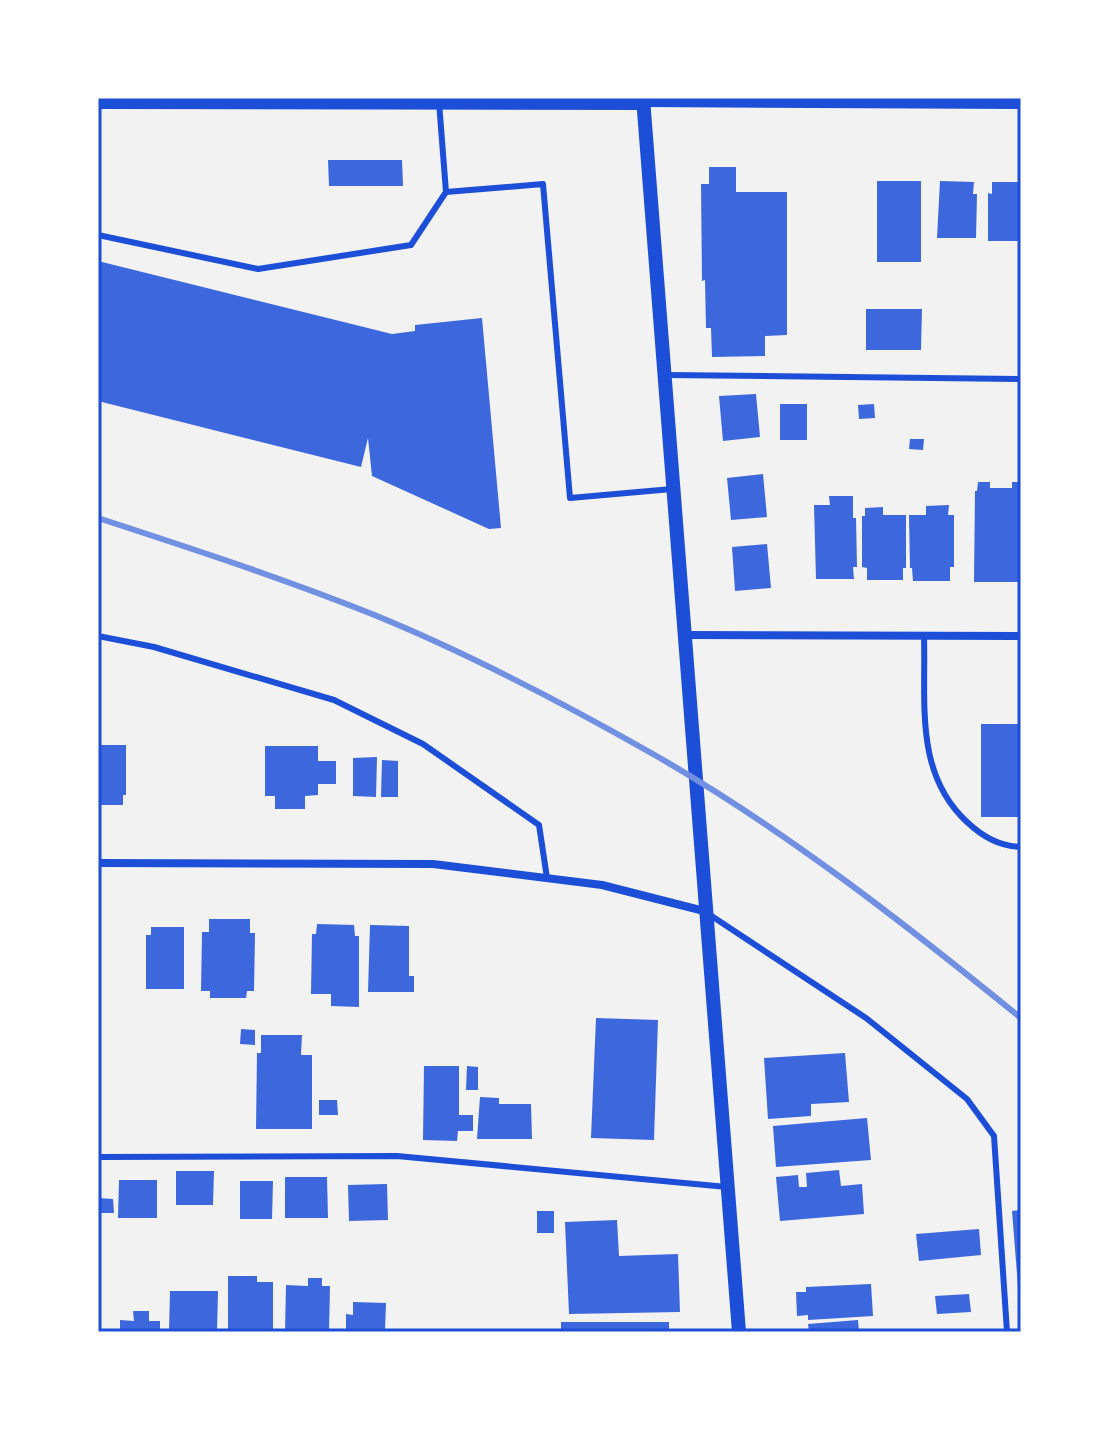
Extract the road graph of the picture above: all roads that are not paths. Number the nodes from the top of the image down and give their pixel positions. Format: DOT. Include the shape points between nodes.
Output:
graph roads {
  1 [pos="643,100"];
  2 [pos="904,101"];
  3 [pos="98,102"];
  4 [pos="439,102"];
  5 [pos="1021,105"];
  6 [pos="446,192"];
  7 [pos="98,235"];
  8 [pos="663,375"];
  9 [pos="1021,379"];
  10 [pos="672,489"];
  11 [pos="683,635"];
  12 [pos="98,636"];
  13 [pos="924,636"];
  14 [pos="1021,636"];
  15 [pos="1021,847"];
  16 [pos="98,863"];
  17 [pos="547,878"];
  18 [pos="704,911"];
  19 [pos="98,1157"];
  20 [pos="727,1187"];
  21 [pos="739,1332"];
  22 [pos="1007,1332"];
  1 -- 2 [label="street"];
  1 -- 4 [label="street"];
  1 -- 8 [label="street"];
  2 -- 5 [label="street"];
  3 -- 4 [label="street"];
  4 -- 6 [label="lane"];
  6 -- 7 [label="lane" via="411,245 258,269"];
  6 -- 10 [label="lane" via="543,184 570,498"];
  8 -- 9 [label="lane"];
  8 -- 10 [label="street"];
  10 -- 11 [label="street"];
  11 -- 13 [label="street"];
  11 -- 18 [label="street"];
  12 -- 17 [label="lane" via="154,647 334,700 423,744 539,825"];
  13 -- 14 [label="street"];
  13 -- 15 [label="lane" via="927,751 937,782 952,808 973,828 1003,847"];
  16 -- 17 [label="street" via="433,864"];
  17 -- 18 [label="street" via="602,885"];
  18 -- 20 [label="street"];
  18 -- 22 [label="lane" via="866,1018 967,1099 994,1136"];
  19 -- 20 [label="lane" via="397,1156"];
  20 -- 21 [label="street"];
}
